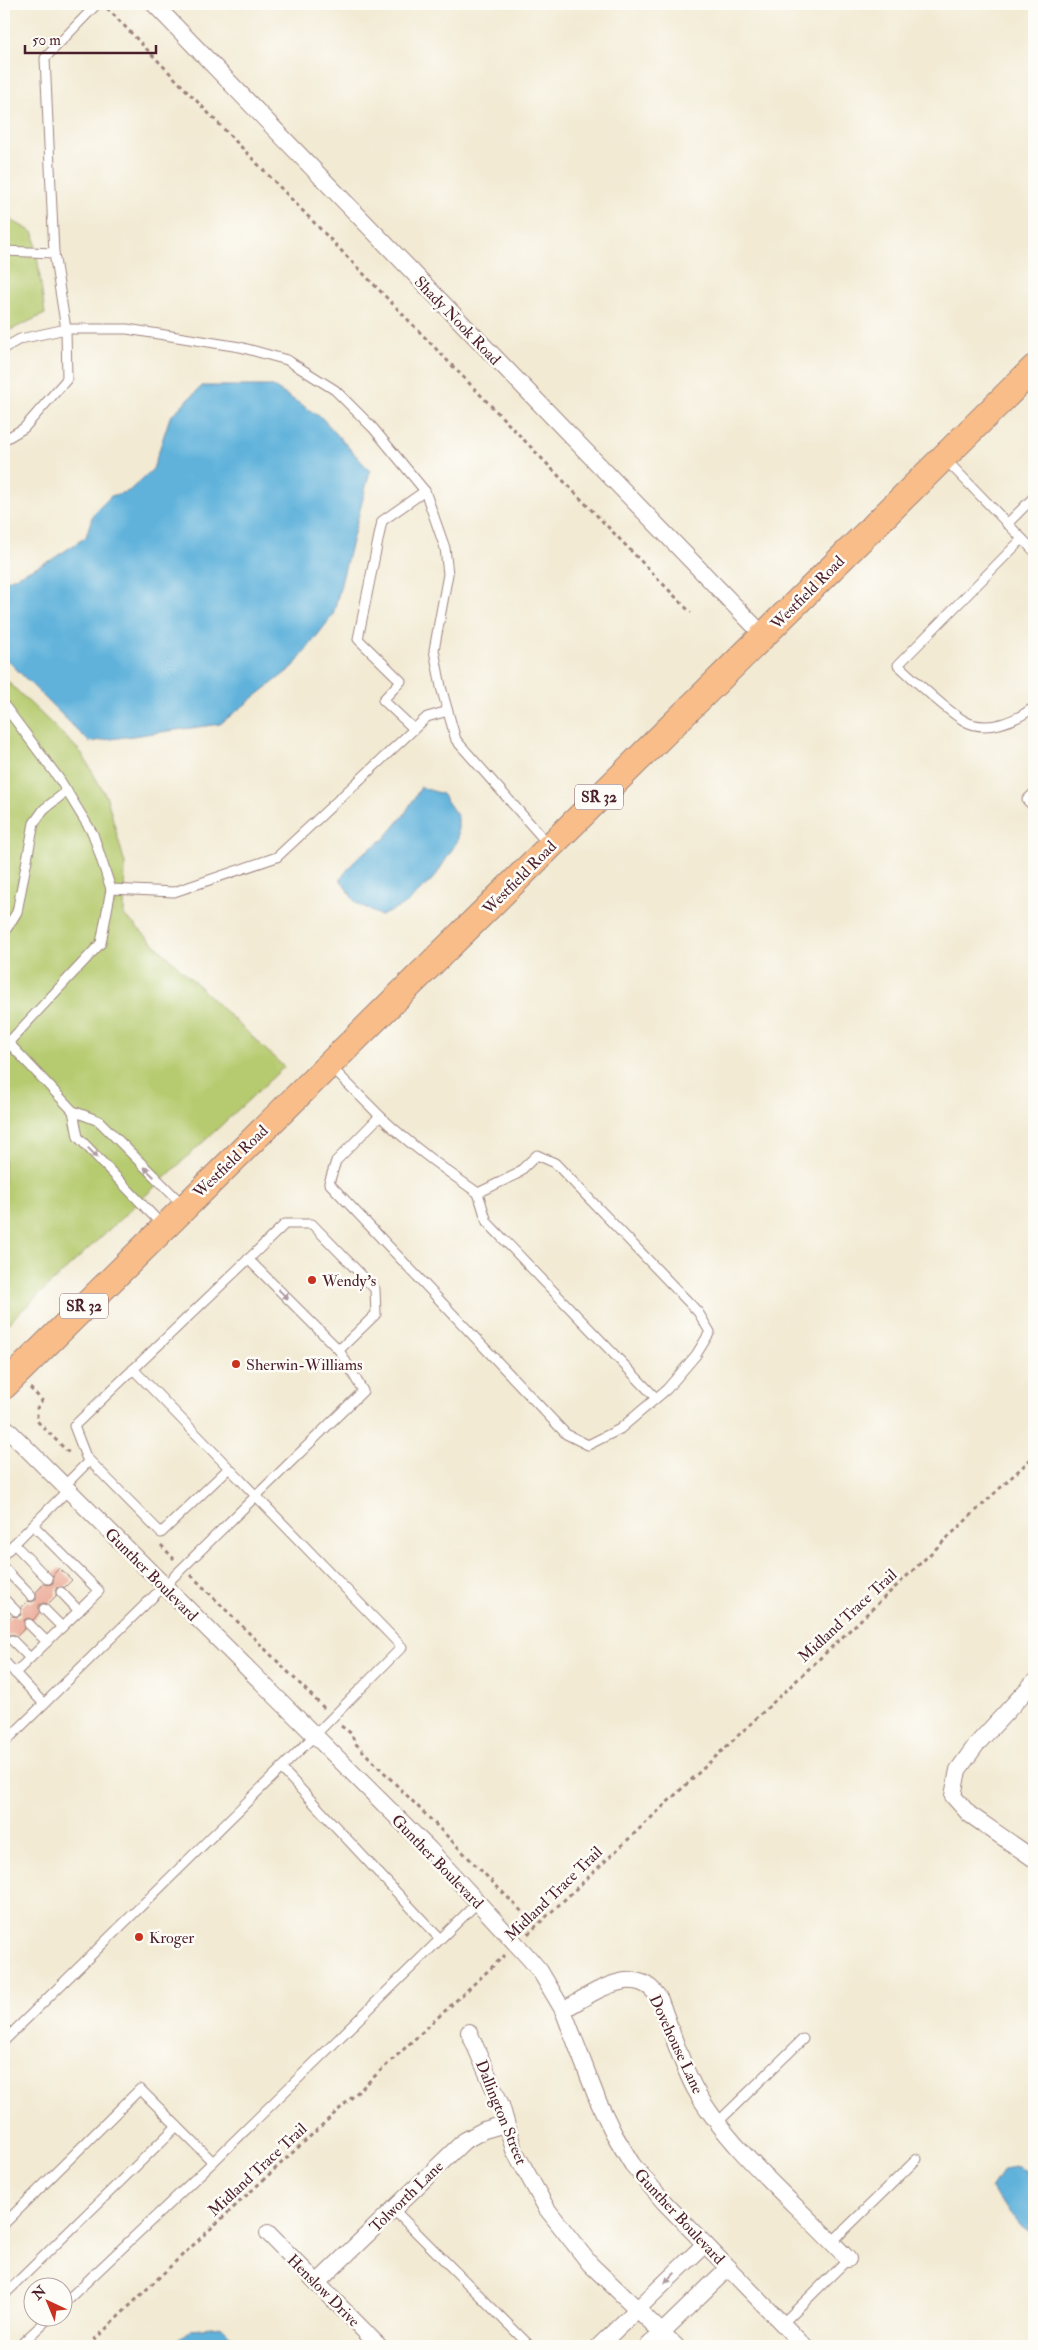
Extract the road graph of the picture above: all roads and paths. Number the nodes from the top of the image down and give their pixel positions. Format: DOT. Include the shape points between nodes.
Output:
graph roads {
  1 [pos="97,4"];
  2 [pos="103,4"];
  3 [pos="154,4"];
  4 [pos="4,251"];
  5 [pos="54,253"];
  6 [pos="66,329"];
  7 [pos="4,348"];
  8 [pos="1034,368"];
  9 [pos="4,440"];
  10 [pos="943,457"];
  11 [pos="425,492"];
  12 [pos="1034,497"];
  13 [pos="1008,524"];
  14 [pos="1022,539"];
  15 [pos="1034,551"];
  16 [pos="692,613"];
  17 [pos="763,635"];
  18 [pos="4,705"];
  19 [pos="1034,707"];
  20 [pos="448,711"];
  21 [pos="414,729"];
  22 [pos="67,791"];
  23 [pos="1034,793"];
  24 [pos="1034,807"];
  25 [pos="550,846"];
  26 [pos="111,889"];
  27 [pos="4,933"];
  28 [pos="6,1040"];
  29 [pos="328,1064"];
  30 [pos="73,1111"];
  31 [pos="380,1116"];
  32 [pos="478,1193"];
  33 [pos="184,1206"];
  34 [pos="164,1227"];
  35 [pos="248,1260"];
  36 [pos="339,1350"];
  37 [pos="133,1369"];
  38 [pos="10,1380"];
  39 [pos="656,1398"];
  40 [pos="4,1426"];
  41 [pos="1034,1456"];
  42 [pos="86,1464"];
  43 [pos="230,1468"];
  44 [pos="66,1488"];
  45 [pos="256,1496"];
  46 [pos="33,1525"];
  47 [pos="156,1540"];
  48 [pos="14,1544"];
  49 [pos="4,1554"];
  50 [pos="183,1567"];
  51 [pos="4,1568"];
  52 [pos="48,1579"];
  53 [pos="164,1586"];
  54 [pos="61,1592"];
  55 [pos="32,1596"];
  56 [pos="4,1599"];
  57 [pos="44,1609"];
  58 [pos="16,1611"];
  59 [pos="79,1611"];
  60 [pos="29,1624"];
  61 [pos="62,1627"];
  62 [pos="12,1640"];
  63 [pos="47,1642"];
  64 [pos="30,1658"];
  65 [pos="4,1661"];
  66 [pos="15,1673"];
  67 [pos="1034,1682"];
  68 [pos="44,1704"];
  69 [pos="333,1717"];
  70 [pos="314,1736"];
  71 [pos="4,1743"];
  72 [pos="281,1768"];
  73 [pos="1034,1859"];
  74 [pos="478,1902"];
  75 [pos="536,1926"];
  76 [pos="440,1939"];
  77 [pos="517,1945"];
  78 [pos="563,2010"];
  79 [pos="469,2032"];
  80 [pos="803,2039"];
  81 [pos="4,2041"];
  82 [pos="718,2122"];
  83 [pos="505,2124"];
  84 [pos="177,2126"];
  85 [pos="917,2159"];
  86 [pos="213,2162"];
  87 [pos="393,2209"];
  88 [pos="4,2224"];
  89 [pos="268,2233"];
  90 [pos="832,2242"];
  91 [pos="705,2244"];
  92 [pos="848,2259"];
  93 [pos="728,2268"];
  94 [pos="317,2283"];
  95 [pos="4,2295"];
  96 [pos="72,2296"];
  97 [pos="636,2310"];
  98 [pos="782,2324"];
  99 [pos="38,2328"];
  100 [pos="661,2333"];
  101 [pos="19,2346"];
  102 [pos="88,2346"];
  103 [pos="379,2346"];
  104 [pos="530,2346"];
  105 [pos="599,2346"];
  106 [pos="648,2346"];
  107 [pos="676,2346"];
  108 [pos="804,2346"];
  1 -- 5 [label="lane" via="45,58"];
  2 -- 16 [label="path"];
  3 -- 17 [label="street, Shady Nook Road"];
  4 -- 5 [label="lane"];
  5 -- 6 [label="lane"];
  6 -- 7 [label="lane" via="20,339"];
  6 -- 9 [label="lane" via="67,379 24,428"];
  6 -- 11 [label="lane" via="127,329 240,347 287,360 335,390 373,428"];
  8 -- 10 [label="main road, Westfield Road / SR 32"];
  10 -- 13 [label="lane"];
  10 -- 17 [label="main road, Westfield Road / SR 32"];
  11 -- 20 [label="lane" via="445,548 448,574 434,650"];
  11 -- 21 [label="lane" via="382,521 358,639 401,680 383,700"];
  12 -- 13 [label="lane"];
  13 -- 14 [label="lane"];
  14 -- 15 [label="lane"];
  14 -- 19 [label="lane" via="898,665 963,721 982,726 1005,723 1020,718"];
  17 -- 25 [label="main road, Westfield Road / SR 32"];
  18 -- 22 [label="lane"];
  20 -- 21 [label="lane" via="427,717"];
  20 -- 25 [label="lane" via="456,740"];
  21 -- 26 [label="lane" via="277,857 174,892"];
  22 -- 26 [label="lane" via="93,834"];
  22 -- 27 [label="lane" via="44,809 34,823 17,912"];
  23 -- 24 [label="lane" via="1028,800"];
  25 -- 29 [label="main road, Westfield Road / SR 32"];
  26 -- 28 [label="lane" via="101,943"];
  28 -- 30 [label="lane"];
  29 -- 31 [label="lane"];
  29 -- 33 [label="main road, Westfield Road / SR 32"];
  33 -- 30 [label="lane, one-way" via="99,1121"];
  30 -- 34 [label="lane, one-way" via="78,1137"];
  31 -- 32 [label="lane" via="434,1162"];
  31 -- 39 [label="lane" via="336,1161 329,1183 566,1434 588,1445 620,1429"];
  32 -- 39 [label="lane" via="486,1222"];
  32 -- 39 [label="lane" via="517,1174 537,1155 556,1164 698,1312 710,1332 696,1355"];
  33 -- 34 [label="main road, Westfield Road / SR 32"];
  34 -- 38 [label="main road, Westfield Road / SR 32"];
  35 -- 36 [label="lane, one-way"];
  35 -- 36 [label="lane" via="285,1224 312,1224 376,1289 376,1314"];
  35 -- 37 [label="lane"];
  36 -- 45 [label="lane" via="363,1391"];
  37 -- 42 [label="lane" via="74,1426"];
  37 -- 43 [label="lane"];
  38 -- 42 [label="path" via="42,1400 37,1408 37,1421"];
  40 -- 44 [label="street, Gunther Boulevard"];
  41 -- 75 [label="path, Midland Trace Trail"];
  42 -- 43 [label="lane" via="161,1533"];
  42 -- 44 [label="lane"];
  43 -- 45 [label="lane"];
  44 -- 46 [label="lane"];
  44 -- 53 [label="street, Gunther Boulevard"];
  45 -- 50 [label="lane"];
  45 -- 69 [label="lane" via="402,1646"];
  46 -- 48 [label="lane"];
  46 -- 59 [label="lane" via="99,1591"];
  47 -- 50 [label="path"];
  48 -- 49 [label="lane"];
  48 -- 52 [label="lane"];
  50 -- 53 [label="lane"];
  50 -- 69 [label="path"];
  51 -- 55 [label="lane"];
  53 -- 68 [label="lane"];
  53 -- 70 [label="street, Gunther Boulevard"];
  54 -- 59 [label="lane"];
  56 -- 58 [label="lane"];
  57 -- 61 [label="lane"];
  59 -- 61 [label="lane"];
  60 -- 63 [label="lane"];
  61 -- 63 [label="lane"];
  62 -- 64 [label="lane"];
  63 -- 64 [label="lane"];
  64 -- 66 [label="lane"];
  65 -- 66 [label="lane"];
  66 -- 68 [label="lane"];
  67 -- 73 [label="street" via="962,1764 953,1796 969,1814"];
  68 -- 71 [label="lane"];
  69 -- 70 [label="lane"];
  69 -- 75 [label="path"];
  70 -- 72 [label="lane"];
  70 -- 74 [label="street, Gunther Boulevard"];
  72 -- 76 [label="lane"];
  72 -- 81 [label="lane"];
  74 -- 76 [label="lane"];
  74 -- 77 [label="street, Gunther Boulevard"];
  75 -- 77 [label="path, Midland Trace Trail"];
  76 -- 86 [label="lane"];
  77 -- 78 [label="street, Gunther Boulevard" via="540,1971"];
  77 -- 102 [label="path, Midland Trace Trail"];
  78 -- 82 [label="street, Dovehouse Lane" via="620,1981 637,1980 647,1985 660,2000 696,2089"];
  78 -- 91 [label="street, Gunther Boulevard" via="598,2101 621,2148 646,2183"];
  79 -- 83 [label="street, Dallington Street"];
  80 -- 82 [label="lane"];
  82 -- 90 [label="street, Dovehouse Lane" via="741,2150"];
  83 -- 87 [label="street, Tolworth Lane" via="484,2130 464,2141"];
  83 -- 97 [label="street, Dallington Street" via="525,2171 548,2209 579,2253"];
  84 -- 86 [label="lane"];
  84 -- 88 [label="lane" via="140,2089"];
  84 -- 95 [label="lane"];
  85 -- 90 [label="lane"];
  86 -- 96 [label="lane"];
  87 -- 94 [label="street, Tolworth Lane"];
  87 -- 104 [label="lane"];
  89 -- 94 [label="street, Henslow Drive"];
  90 -- 92 [label="street, Dovehouse Lane"];
  91 -- 93 [label="street, Gunther Boulevard"];
  91 -- 97 [label="street, one-way"];
  92 -- 98 [label="lane"];
  93 -- 98 [label="street, Gunther Boulevard"];
  93 -- 100 [label="street"];
  94 -- 103 [label="street, Henslow Drive"];
  97 -- 100 [label="street, Dallington Street"];
  97 -- 105 [label="street"];
  98 -- 108 [label="street, Gunther Boulevard"];
  99 -- 101 [label="lane"];
  100 -- 106 [label="street"];
  100 -- 107 [label="street, Dallington Street"];
}
